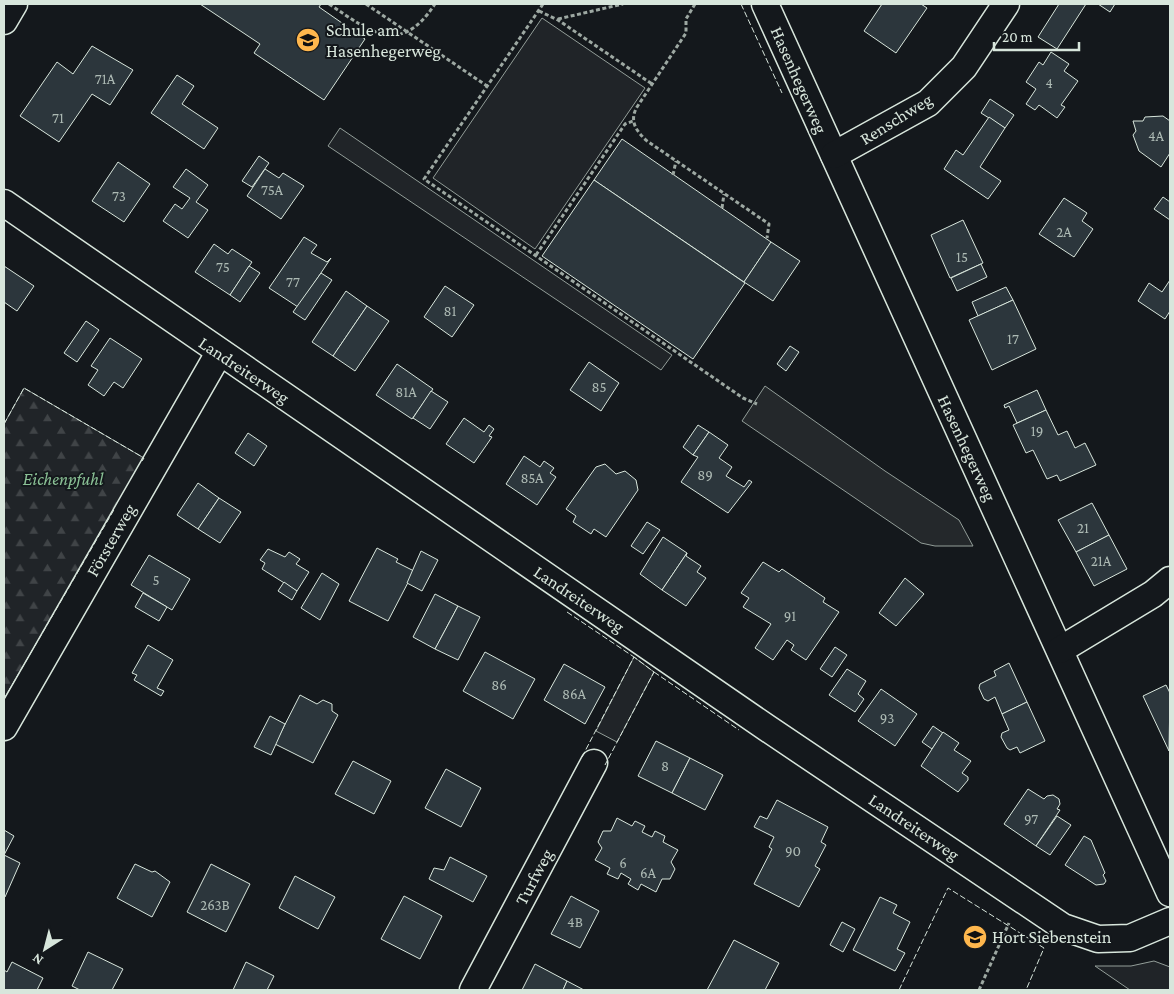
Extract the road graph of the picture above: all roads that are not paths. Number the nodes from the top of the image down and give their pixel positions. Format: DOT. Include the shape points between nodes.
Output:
graph roads {
  1 [pos="14,4"];
  2 [pos="765,4"];
  3 [pos="1006,4"];
  4 [pos="4,21"];
  5 [pos="834,155"];
  6 [pos="4,204"];
  7 [pos="219,353"];
  8 [pos="1170,580"];
  9 [pos="1060,650"];
  10 [pos="4,726"];
  11 [pos="594,763"];
  12 [pos="1170,893"];
  13 [pos="1170,920"];
  14 [pos="473,990"];
  1 -- 4 [label="street"];
  2 -- 5 [label="street, Hasenhegerweg"];
  3 -- 5 [label="street, Renschweg" via="964,67 928,102"];
  5 -- 9 [label="street, Hasenhegerweg"];
  6 -- 7 [label="street, Landreiterweg"];
  7 -- 10 [label="street, Försterweg"];
  7 -- 13 [label="street, Landreiterweg" via="1063,927 1098,939 1130,938"];
  8 -- 9 [label="street" via="1153,594"];
  9 -- 12 [label="street, Hasenhegerweg"];
  11 -- 14 [label="street, Turfweg"];
}
